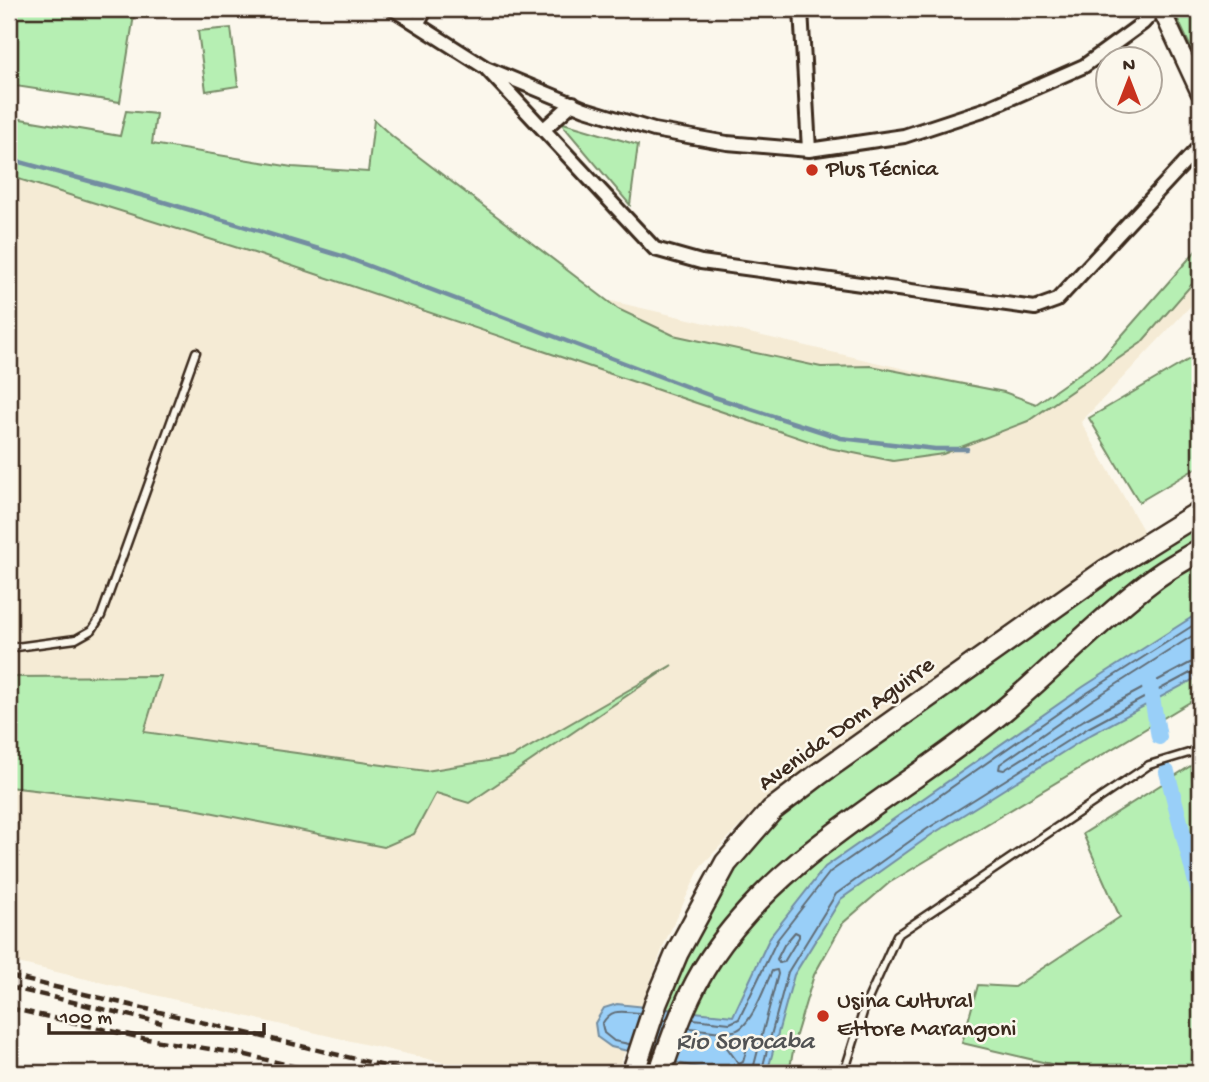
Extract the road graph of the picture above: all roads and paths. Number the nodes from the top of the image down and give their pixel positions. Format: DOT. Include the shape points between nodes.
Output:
graph roads {
  1 [pos="393,9"];
  2 [pos="426,9"];
  3 [pos="801,9"];
  4 [pos="1158,9"];
  5 [pos="417,24"];
  6 [pos="486,68"];
  7 [pos="1199,87"];
  8 [pos="573,103"];
  9 [pos="544,129"];
  10 [pos="1200,146"];
  11 [pos="809,150"];
  12 [pos="196,352"];
  13 [pos="1200,512"];
  14 [pos="1200,550"];
  15 [pos="9,648"];
  16 [pos="1200,747"];
  17 [pos="634,1068"];
  18 [pos="660,1073"];
  19 [pos="844,1073"];
  1 -- 5 [label="street"];
  2 -- 5 [label="street"];
  3 -- 11 [label="street"];
  4 -- 7 [label="street"];
  4 -- 11 [label="street" via="1084,66 986,109 904,136"];
  5 -- 6 [label="street"];
  6 -- 8 [label="street"];
  6 -- 9 [label="street"];
  8 -- 9 [label="street"];
  8 -- 11 [label="street" via="654,130 727,143"];
  9 -- 10 [label="street" via="655,249 701,262 1035,308 1057,300"];
  12 -- 15 [label="lane" via="101,616 92,630 76,639"];
  13 -- 17 [label="highway, Avenida Dom Aguirre" via="1105,571 772,810 726,863 677,953"];
  14 -- 18 [label="highway" via="1153,580 1003,710 827,840 770,888 738,921 685,1003"];
  16 -- 19 [label="lane" via="1149,765 897,935 865,1006"];
}
